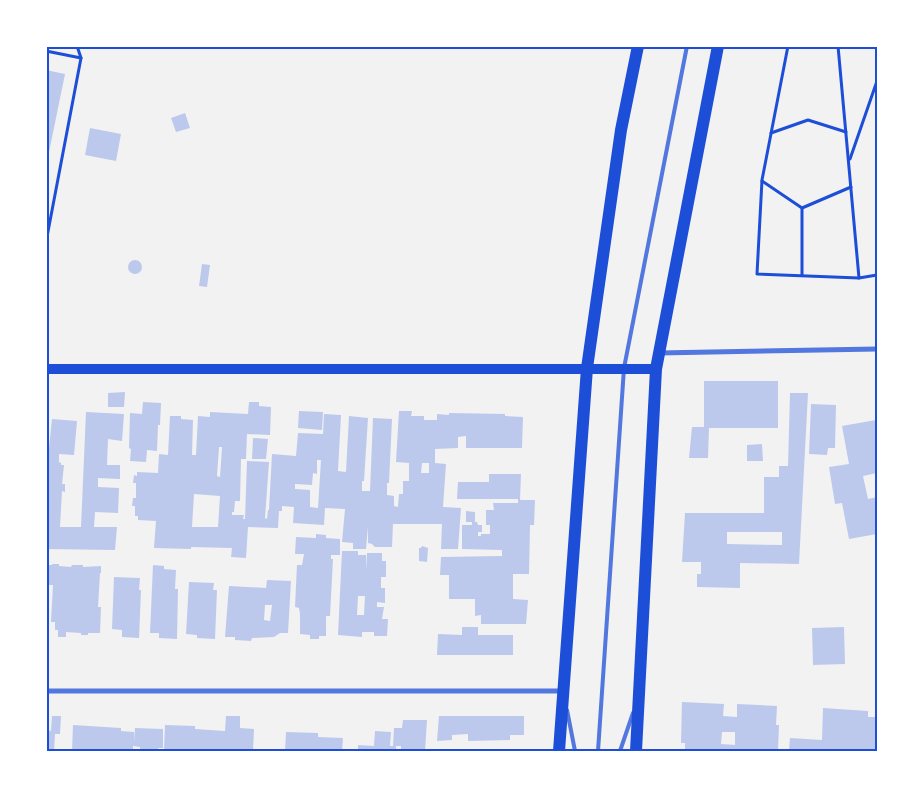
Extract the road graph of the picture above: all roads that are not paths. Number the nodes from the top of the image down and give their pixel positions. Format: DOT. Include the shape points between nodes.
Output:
graph roads {
  1 [pos="638,46"];
  2 [pos="687,46"];
  3 [pos="718,46"];
  4 [pos="877,349"];
  5 [pos="658,353"];
  6 [pos="587,368"];
  7 [pos="624,368"];
  8 [pos="46,369"];
  9 [pos="656,369"];
  10 [pos="46,690"];
  11 [pos="564,691"];
  12 [pos="638,696"];
  13 [pos="559,751"];
  14 [pos="576,751"];
  15 [pos="598,751"];
  16 [pos="620,751"];
  17 [pos="636,751"];
  1 -- 6 [label="main road" via="621,130"];
  2 -- 7 [label="lane"];
  3 -- 5 [label="main road"];
  4 -- 5 [label="street"];
  5 -- 9 [label="main road"];
  6 -- 7 [label="main road"];
  6 -- 8 [label="main road"];
  6 -- 11 [label="main road"];
  7 -- 9 [label="main road"];
  7 -- 15 [label="lane"];
  9 -- 12 [label="main road"];
  10 -- 11 [label="street"];
  11 -- 13 [label="main road"];
  11 -- 14 [label="lane"];
  12 -- 16 [label="lane"];
  12 -- 17 [label="main road"];
}
